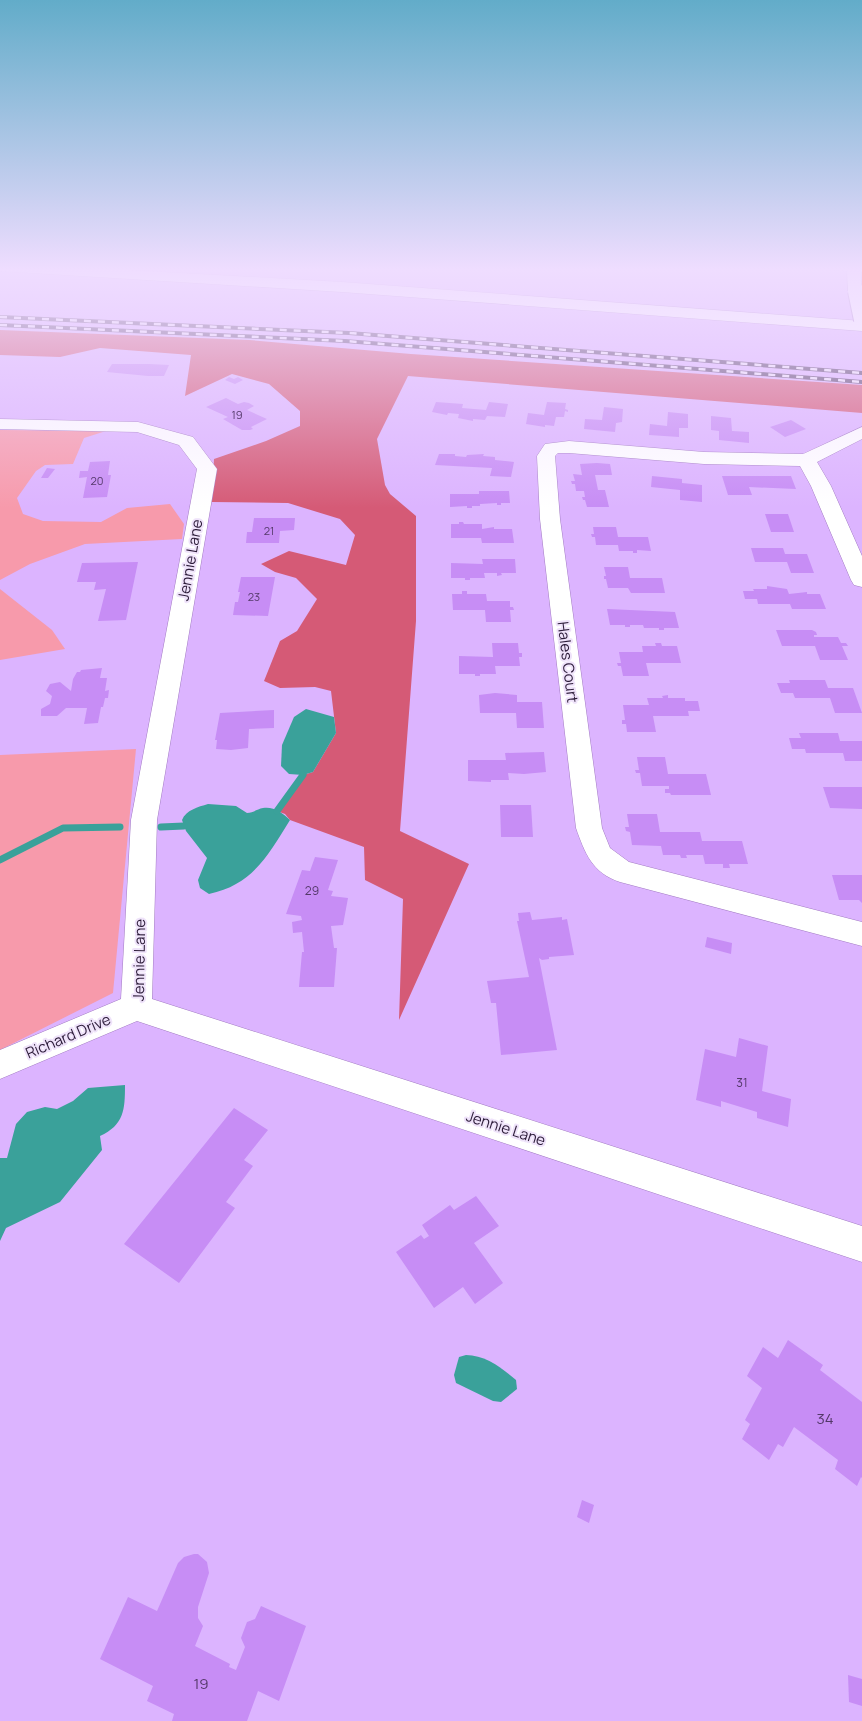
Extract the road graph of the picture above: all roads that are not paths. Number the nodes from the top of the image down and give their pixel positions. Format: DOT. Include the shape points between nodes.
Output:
graph roads {
  1 [pos="0,424"];
  2 [pos="862,432"];
  3 [pos="806,460"];
  4 [pos="862,580"];
  5 [pos="862,934"];
  6 [pos="136,1006"];
  7 [pos="0,1065"];
  8 [pos="862,1244"];
  1 -- 6 [label="main road, Jennie Lane" via="138,427 186,441 206,469 144,820"];
  2 -- 3 [label="main road, Hales Court"];
  3 -- 4 [label="main road"];
  3 -- 5 [label="main road, Hales Court" via="704,458 552,448 546,456 552,529 589,828 600,854 620,872"];
  6 -- 7 [label="main road, Richard Drive"];
  6 -- 8 [label="main road, Jennie Lane"];
}
